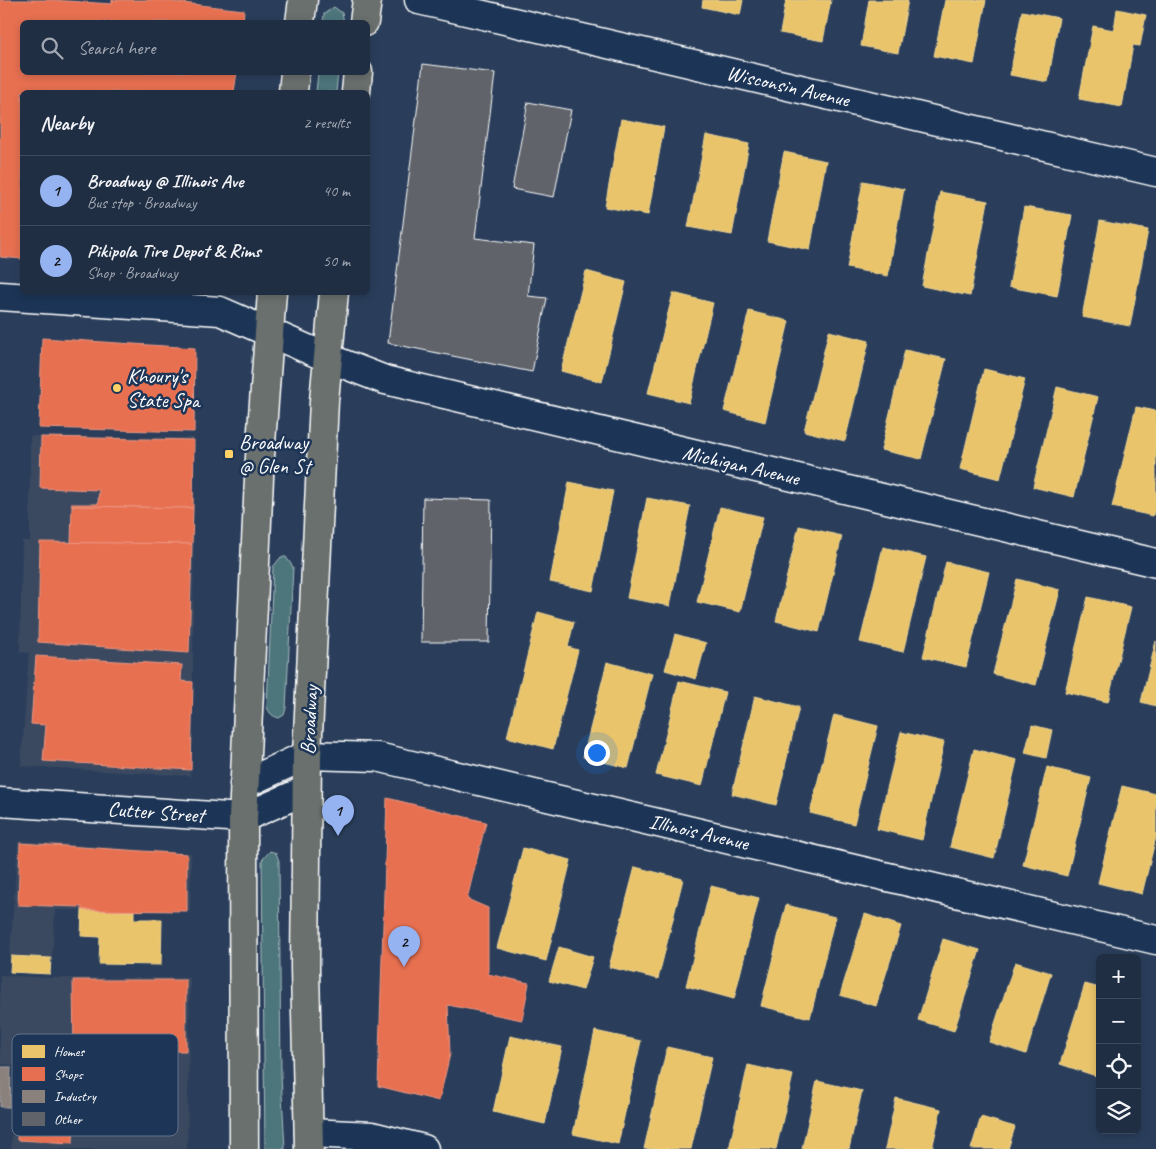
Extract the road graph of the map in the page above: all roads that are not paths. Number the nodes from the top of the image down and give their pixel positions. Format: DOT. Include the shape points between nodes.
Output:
graph roads {
  1 [pos="303,0"];
  2 [pos="367,0"];
  3 [pos="419,0"];
  4 [pos="300,20"];
  5 [pos="364,20"];
  6 [pos="295,75"];
  7 [pos="358,75"];
  8 [pos="293,90"];
  9 [pos="356,90"];
  10 [pos="1156,172"];
  11 [pos="272,295"];
  12 [pos="334,295"];
  13 [pos="0,296"];
  14 [pos="269,333"];
  15 [pos="328,358"];
  16 [pos="1156,564"];
  17 [pos="307,755"];
  18 [pos="244,784"];
  19 [pos="306,790"];
  20 [pos="0,802"];
  21 [pos="243,818"];
  22 [pos="1156,940"];
  23 [pos="309,1141"];
  24 [pos="244,1149"];
  25 [pos="424,1149"];
  1 -- 4 [label="main road"];
  2 -- 5 [label="main road"];
  3 -- 10 [label="street, Wisconsin Avenue"];
  6 -- 8 [label="main road"];
  7 -- 9 [label="main road"];
  11 -- 14 [label="main road"];
  12 -- 15 [label="main road, Broadway"];
  13 -- 14 [label="street, Michigan Avenue" via="220,311"];
  14 -- 15 [label="street, Michigan Avenue"];
  14 -- 18 [label="main road" via="259,467"];
  15 -- 16 [label="street, Michigan Avenue" via="385,380"];
  15 -- 17 [label="main road, Broadway"];
  17 -- 18 [label="street, Illinois Avenue"];
  17 -- 19 [label="main road, Broadway"];
  17 -- 22 [label="street, Illinois Avenue" via="377,757 396,761"];
  18 -- 21 [label="main road"];
  19 -- 21 [label="street, Cutter Street"];
  19 -- 23 [label="main road, Broadway" via="305,968"];
  20 -- 21 [label="street, Cutter Street"];
  21 -- 24 [label="main road"];
  23 -- 25 [label="street" via="372,1136"];
}
